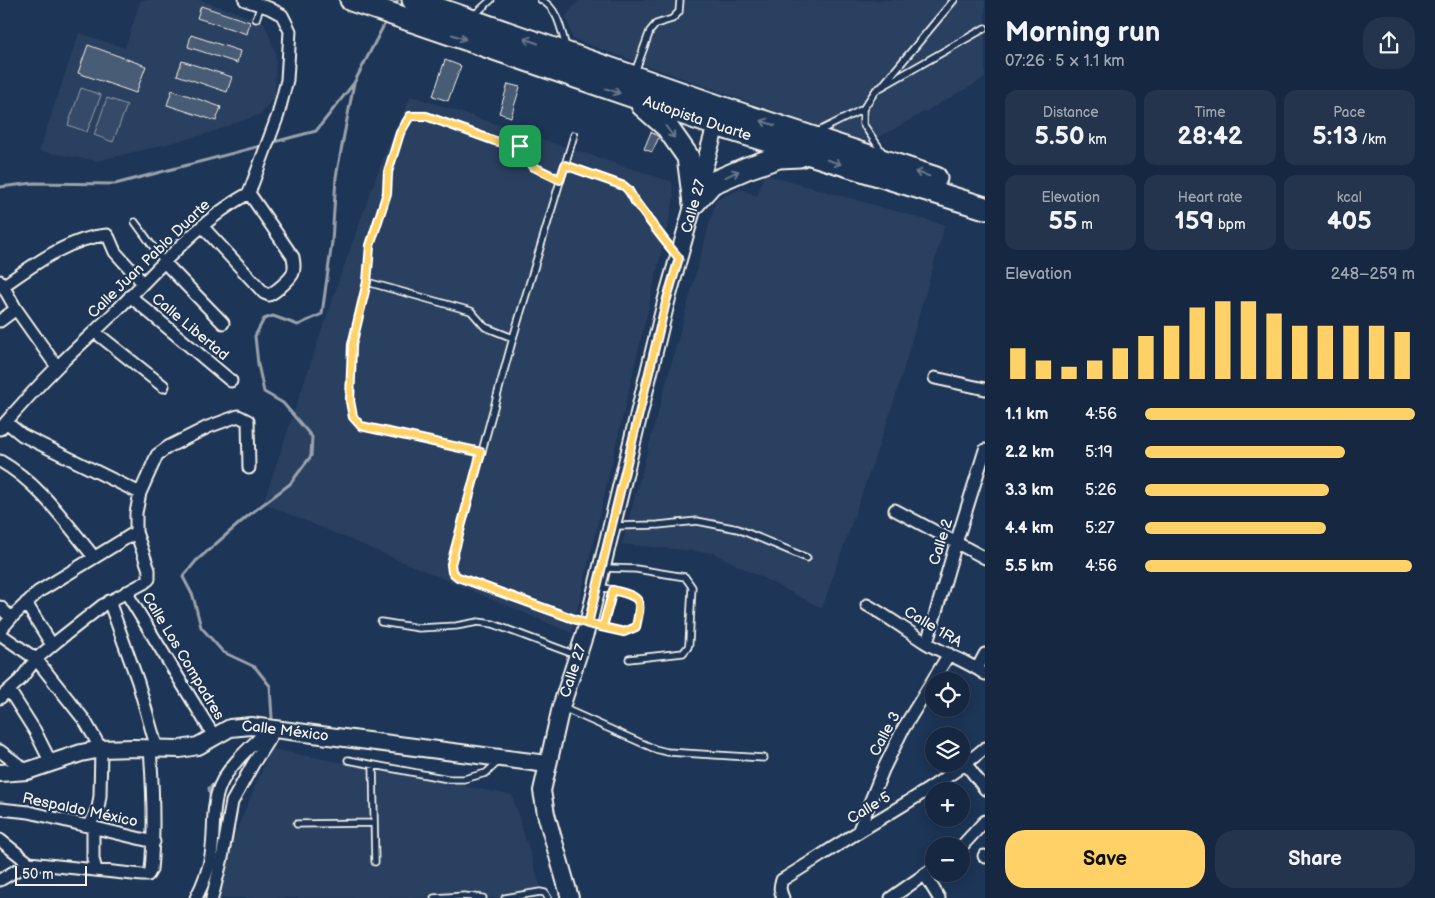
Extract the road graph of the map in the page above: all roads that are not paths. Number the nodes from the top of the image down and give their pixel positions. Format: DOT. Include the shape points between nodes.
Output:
graph roads {
  1 [pos="245,0"];
  2 [pos="491,0"];
  3 [pos="541,0"];
  4 [pos="680,0"];
  5 [pos="954,0"];
  6 [pos="356,2"];
  7 [pos="261,5"];
  8 [pos="414,7"];
  9 [pos="256,19"];
  10 [pos="469,19"];
  11 [pos="985,28"];
  12 [pos="568,54"];
  13 [pos="634,76"];
  14 [pos="881,87"];
  15 [pos="635,99"];
  16 [pos="863,109"];
  17 [pos="716,126"];
  18 [pos="574,135"];
  19 [pos="810,146"];
  20 [pos="890,163"];
  21 [pos="565,165"];
  22 [pos="560,180"];
  23 [pos="249,193"];
  24 [pos="985,194"];
  25 [pos="694,203"];
  26 [pos="985,208"];
  27 [pos="135,222"];
  28 [pos="202,226"];
  29 [pos="679,258"];
  30 [pos="164,262"];
  31 [pos="367,282"];
  32 [pos="2,283"];
  33 [pos="143,283"];
  34 [pos="130,296"];
  35 [pos="16,309"];
  36 [pos="0,321"];
  37 [pos="223,322"];
  38 [pos="95,332"];
  39 [pos="513,338"];
  40 [pos="57,367"];
  41 [pos="935,378"];
  42 [pos="231,381"];
  43 [pos="163,386"];
  44 [pos="985,389"];
  45 [pos="3,426"];
  46 [pos="985,450"];
  47 [pos="481,452"];
  48 [pos="0,461"];
  49 [pos="250,468"];
  50 [pos="140,493"];
  51 [pos="895,510"];
  52 [pos="612,526"];
  53 [pos="136,532"];
  54 [pos="956,543"];
  55 [pos="94,557"];
  56 [pos="807,558"];
  57 [pos="985,558"];
  58 [pos="602,568"];
  59 [pos="605,588"];
  60 [pos="126,592"];
  61 [pos="109,601"];
  62 [pos="26,603"];
  63 [pos="866,605"];
  64 [pos="0,607"];
  65 [pos="11,618"];
  66 [pos="382,622"];
  67 [pos="595,625"];
  68 [pos="0,633"];
  69 [pos="927,643"];
  70 [pos="52,646"];
  71 [pos="949,654"];
  72 [pos="985,654"];
  73 [pos="578,656"];
  74 [pos="36,658"];
  75 [pos="629,659"];
  76 [pos="981,672"];
  77 [pos="4,694"];
  78 [pos="561,707"];
  79 [pos="266,727"];
  80 [pos="214,736"];
  81 [pos="153,748"];
  82 [pos="985,748"];
  83 [pos="102,749"];
  84 [pos="0,751"];
  85 [pos="764,758"];
  86 [pos="501,759"];
  87 [pos="348,760"];
  88 [pos="970,761"];
  89 [pos="51,763"];
  90 [pos="547,764"];
  91 [pos="373,765"];
  92 [pos="970,769"];
  93 [pos="27,771"];
  94 [pos="954,772"];
  95 [pos="0,773"];
  96 [pos="985,789"];
  97 [pos="0,809"];
  98 [pos="985,821"];
  99 [pos="374,823"];
  100 [pos="297,824"];
  101 [pos="91,827"];
  102 [pos="858,832"];
  103 [pos="970,837"];
  104 [pos="0,840"];
  105 [pos="154,842"];
  106 [pos="375,862"];
  107 [pos="29,863"];
  108 [pos="96,870"];
  109 [pos="925,876"];
  110 [pos="0,880"];
  111 [pos="933,882"];
  112 [pos="897,896"];
  113 [pos="517,897"];
  114 [pos="196,898"];
  115 [pos="212,898"];
  116 [pos="434,898"];
  117 [pos="482,898"];
  118 [pos="505,898"];
  119 [pos="548,898"];
  120 [pos="570,898"];
  121 [pos="783,898"];
  122 [pos="939,898"];
  1 -- 7 [label="street"];
  2 -- 10 [label="lane"];
  3 -- 12 [label="lane" via="553,10"];
  4 -- 13 [label="lane" via="679,12 672,19 656,24 650,31"];
  5 -- 14 [label="lane"];
  6 -- 8 [label="highway"];
  7 -- 9 [label="lane"];
  7 -- 23 [label="street" via="282,15 290,31 287,80 278,115"];
  8 -- 10 [label="highway, Autopista Duarte"];
  8 -- 15 [label="highway, Autopista Duarte, one-way"];
  12 -- 10 [label="highway, Autopista Duarte, one-way"];
  11 -- 14 [label="lane"];
  12 -- 13 [label="highway, Autopista Duarte"];
  19 -- 13 [label="highway, Autopista Duarte, one-way"];
  14 -- 16 [label="lane"];
  15 -- 17 [label="highway, Autopista Duarte"];
  15 -- 25 [label="highway, one-way" via="667,127 688,157"];
  16 -- 19 [label="lane"];
  16 -- 20 [label="lane" via="863,124"];
  17 -- 19 [label="highway, Autopista Duarte"];
  17 -- 25 [label="street, Calle 27"];
  18 -- 21 [label="lane"];
  19 -- 20 [label="highway, Autopista Duarte"];
  25 -- 19 [label="highway, one-way" via="712,183"];
  19 -- 26 [label="highway, Autopista Duarte, one-way"];
  24 -- 20 [label="highway, Autopista Duarte, one-way"];
  21 -- 22 [label="lane"];
  21 -- 29 [label="lane" via="629,190"];
  22 -- 31 [label="lane" via="532,166 520,146 495,141 426,116 410,116 400,133 388,172 387,193 370,246"];
  22 -- 39 [label="lane"];
  23 -- 28 [label="street, Calle Juan Pablo Duarte"];
  23 -- 28 [label="street" via="293,257 293,275 269,296"];
  25 -- 29 [label="street, Calle 27"];
  27 -- 30 [label="lane"];
  28 -- 30 [label="street, Calle Juan Pablo Duarte"];
  29 -- 52 [label="street, Calle 27"];
  30 -- 33 [label="street, Calle Juan Pablo Duarte"];
  30 -- 37 [label="street"];
  31 -- 39 [label="lane" via="472,311 485,326"];
  31 -- 47 [label="lane" via="352,345 350,401 353,417 361,426"];
  32 -- 33 [label="street" via="62,248 107,235 115,252"];
  32 -- 35 [label="street"];
  33 -- 34 [label="street, Calle Juan Pablo Duarte"];
  34 -- 38 [label="street, Calle Juan Pablo Duarte"];
  34 -- 42 [label="street, Calle Libertad"];
  35 -- 36 [label="street"];
  35 -- 40 [label="street"];
  38 -- 40 [label="street, Calle Juan Pablo Duarte"];
  38 -- 43 [label="street"];
  39 -- 47 [label="lane"];
  40 -- 45 [label="street, Calle Juan Pablo Duarte"];
  41 -- 44 [label="street"];
  45 -- 50 [label="street"];
  46 -- 54 [label="street, Calle 2"];
  47 -- 67 [label="lane" via="451,564 452,572 458,577"];
  48 -- 55 [label="street" via="20,473 45,498"];
  49 -- 50 [label="street, Calle Los Compadres" via="248,421 238,416 208,427 157,455"];
  50 -- 53 [label="street, Calle Los Compadres"];
  51 -- 54 [label="street"];
  52 -- 56 [label="lane" via="697,521 738,530"];
  52 -- 58 [label="street, Calle 27"];
  53 -- 55 [label="street"];
  53 -- 60 [label="street, Calle Los Compadres" via="149,579"];
  54 -- 57 [label="street"];
  54 -- 69 [label="street, Calle 2"];
  55 -- 62 [label="street"];
  58 -- 59 [label="street, Calle 27"];
  58 -- 75 [label="lane" via="636,569 685,577 692,587 689,643 683,653"];
  59 -- 67 [label="street, Calle 27"];
  59 -- 67 [label="lane" via="633,595 638,600 640,607 636,627 624,632"];
  60 -- 61 [label="street"];
  60 -- 80 [label="street, Calle Los Compadres"];
  61 -- 70 [label="street"];
  61 -- 81 [label="street" via="138,682"];
  62 -- 65 [label="street"];
  62 -- 70 [label="street"];
  63 -- 69 [label="street, Calle 1RA"];
  64 -- 65 [label="street"];
  65 -- 68 [label="street"];
  66 -- 73 [label="lane" via="419,628 478,622 494,624"];
  67 -- 73 [label="street, Calle 27"];
  68 -- 74 [label="street"];
  69 -- 71 [label="street, Calle 1RA"];
  70 -- 74 [label="street"];
  71 -- 76 [label="street, Calle 1RA"];
  71 -- 102 [label="street, Calle 3" via="883,770"];
  72 -- 76 [label="street"];
  73 -- 78 [label="street, Calle 27"];
  74 -- 77 [label="street" via="20,680"];
  74 -- 83 [label="street" via="85,721"];
  77 -- 89 [label="street" via="35,731"];
  78 -- 85 [label="lane" via="655,749"];
  78 -- 90 [label="street, Calle 27"];
  79 -- 80 [label="street, Calle México" via="230,728"];
  79 -- 86 [label="street, Calle México"];
  79 -- 114 [label="street" via="233,765 220,786 215,802 211,854 204,884"];
  79 -- 115 [label="street" via="253,764 232,802"];
  80 -- 81 [label="street, Calle México" via="198,746"];
  81 -- 83 [label="street, Calle México"];
  81 -- 105 [label="street"];
  82 -- 88 [label="street, Calle 5"];
  83 -- 89 [label="street, Calle México"];
  83 -- 101 [label="street" via="100,796"];
  84 -- 93 [label="street"];
  86 -- 90 [label="street, Calle México"];
  86 -- 91 [label="lane" via="486,773 448,780"];
  87 -- 91 [label="lane"];
  89 -- 93 [label="street, Calle México"];
  90 -- 120 [label="street, Calle 27" via="543,798"];
  91 -- 99 [label="lane"];
  92 -- 96 [label="street"];
  93 -- 95 [label="street, Calle México"];
  94 -- 102 [label="street, Calle 5"];
  97 -- 101 [label="street, Respaldo México" via="29,812"];
  98 -- 103 [label="street"];
  99 -- 100 [label="lane"];
  99 -- 106 [label="lane"];
  101 -- 105 [label="street, Respaldo México"];
  101 -- 108 [label="street"];
  102 -- 121 [label="street, Calle 5" via="782,880 780,891"];
  104 -- 107 [label="street"];
  105 -- 108 [label="street" via="148,874"];
  107 -- 108 [label="street"];
  107 -- 110 [label="street"];
  109 -- 112 [label="street"];
  111 -- 122 [label="street"];
  113 -- 118 [label="lane"];
  113 -- 119 [label="lane" via="540,892"];
  116 -- 117 [label="lane"];
}
